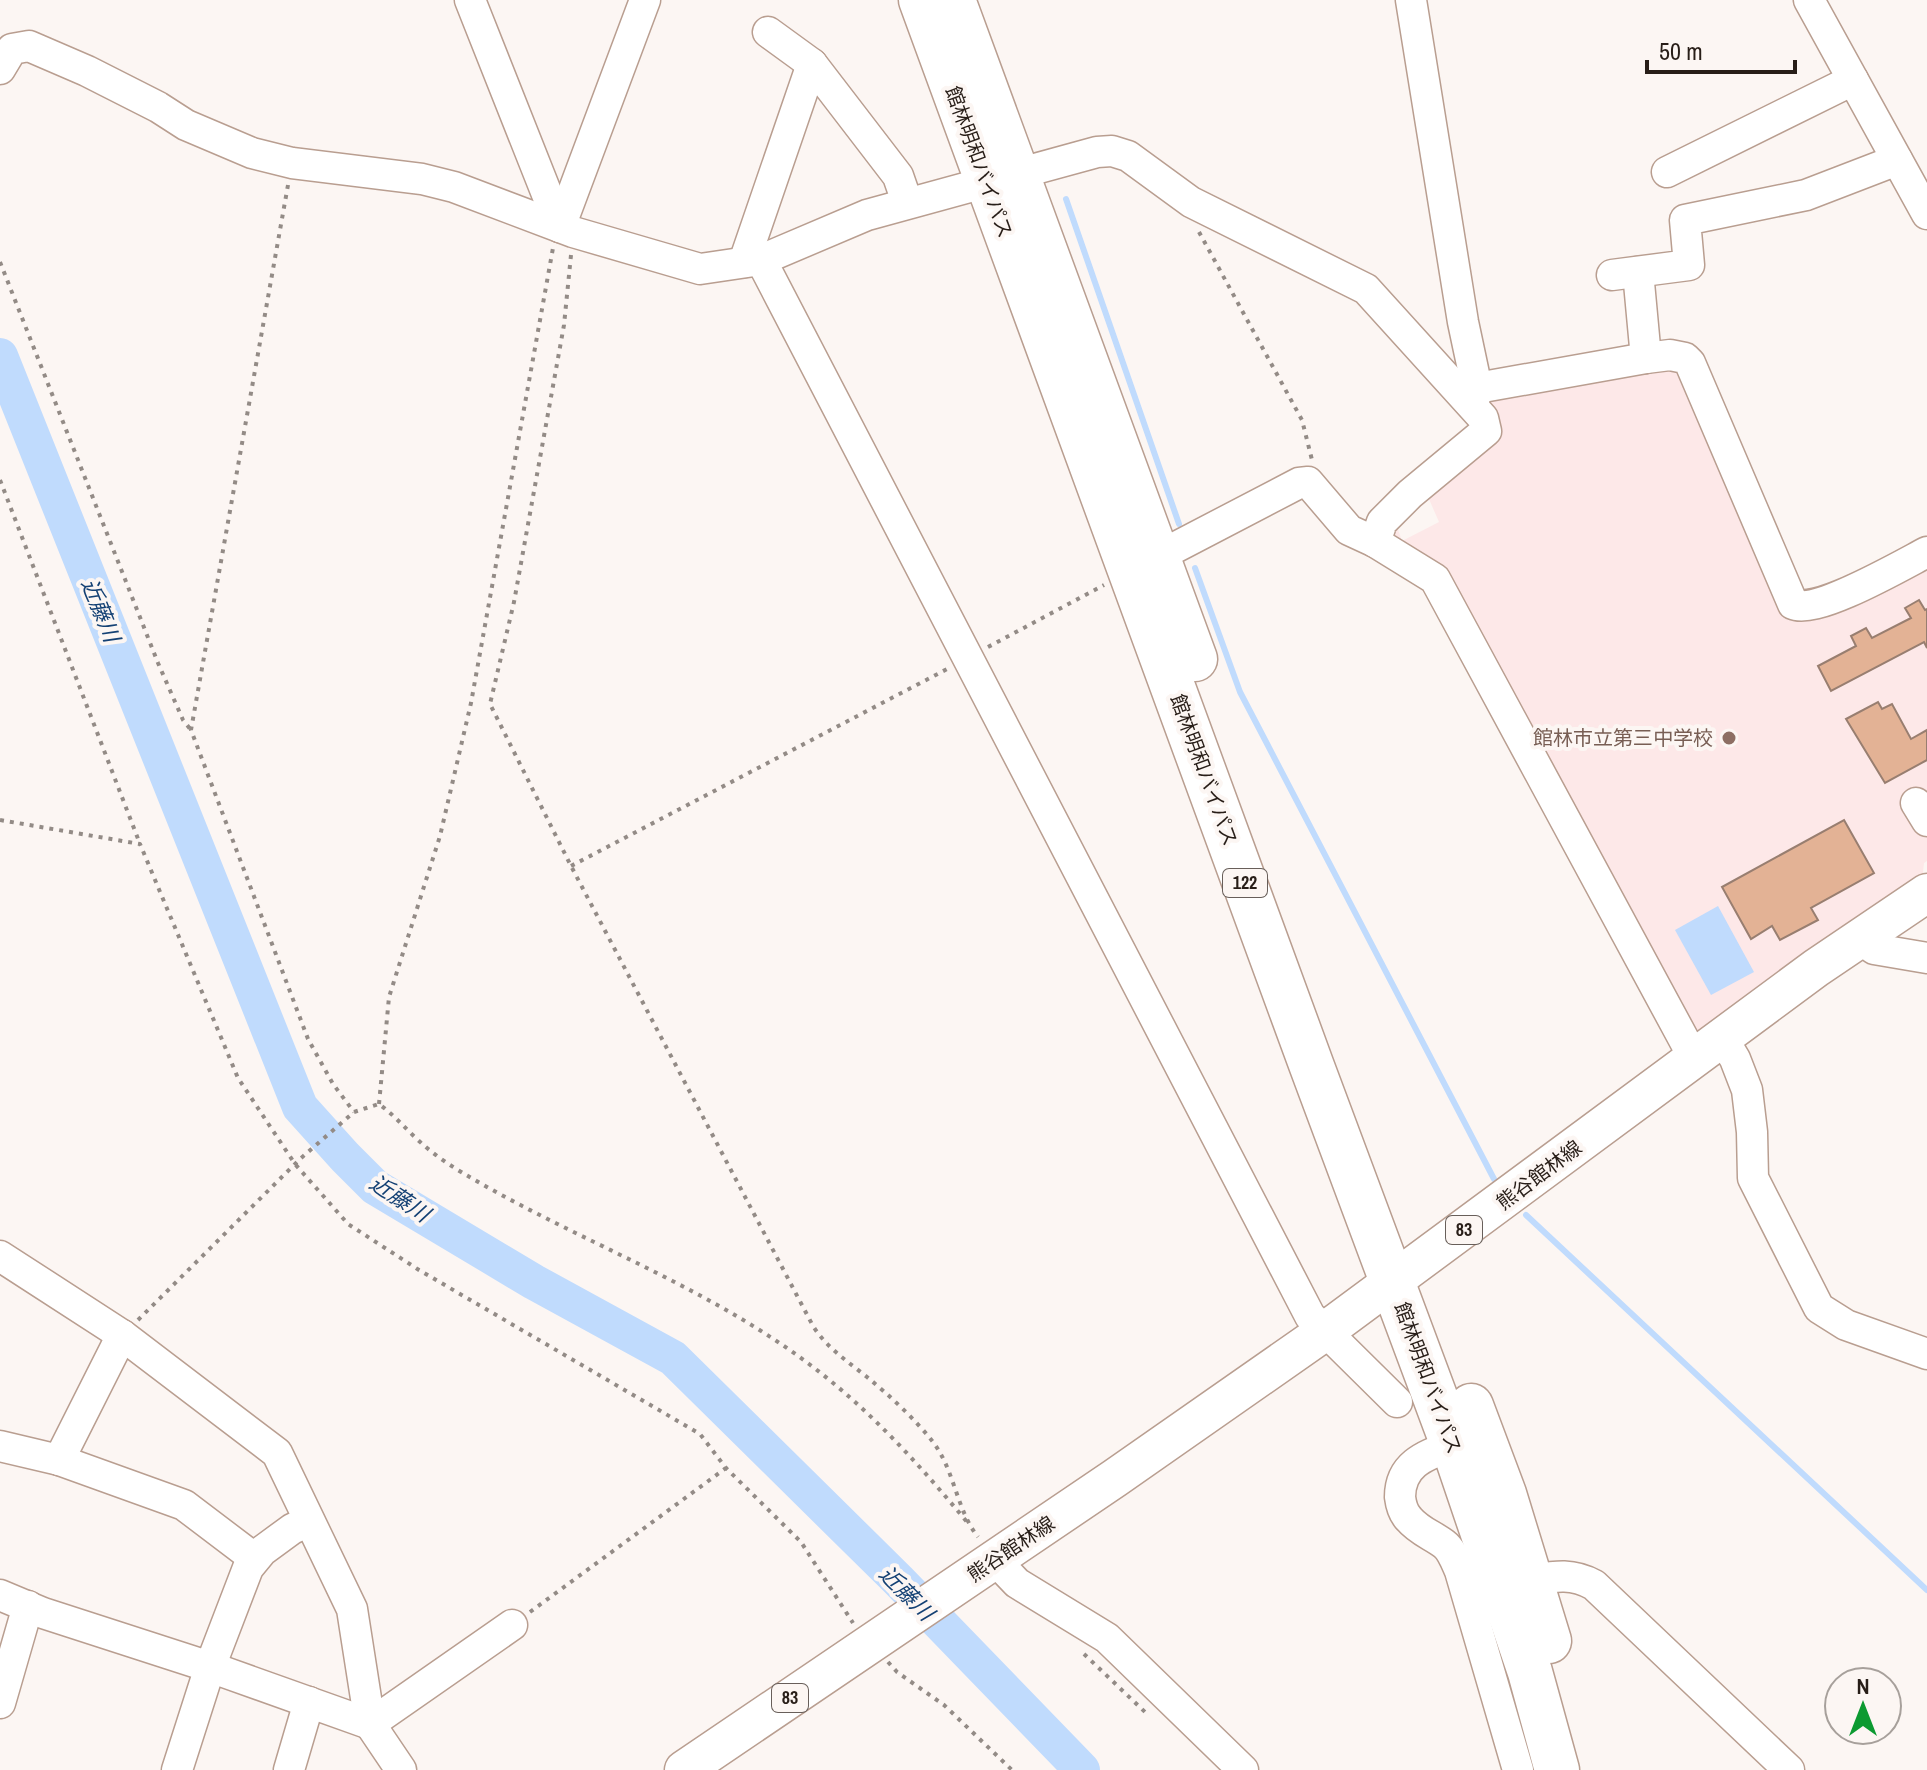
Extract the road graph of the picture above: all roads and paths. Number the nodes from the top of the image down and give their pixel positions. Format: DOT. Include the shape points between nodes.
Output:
graph roads {
  1 [pos="470,0"];
  2 [pos="645,0"];
  3 [pos="921,0"];
  4 [pos="953,0"];
  5 [pos="1411,0"];
  6 [pos="1809,0"];
  7 [pos="768,32"];
  8 [pos="4,50"];
  9 [pos="812,64"];
  10 [pos="1853,80"];
  11 [pos="1897,160"];
  12 [pos="292,163"];
  13 [pos="1667,172"];
  14 [pos="1001,178"];
  15 [pos="1923,196"];
  16 [pos="907,202"];
  17 [pos="1191,202"];
  18 [pos="566,230"];
  19 [pos="752,261"];
  20 [pos="0,262"];
  21 [pos="1646,358"];
  22 [pos="1475,396"];
  23 [pos="0,480"];
  24 [pos="1308,482"];
  25 [pos="1375,542"];
  26 [pos="1927,552"];
  27 [pos="1145,564"];
  28 [pos="967,658"];
  29 [pos="191,730"];
  30 [pos="0,820"];
  31 [pos="140,844"];
  32 [pos="571,866"];
  33 [pos="1927,893"];
  34 [pos="1859,938"];
  35 [pos="1927,958"];
  36 [pos="1709,1050"];
  37 [pos="379,1104"];
  38 [pos="354,1112"];
  39 [pos="295,1164"];
  40 [pos="0,1256"];
  41 [pos="1405,1273"];
  42 [pos="1324,1332"];
  43 [pos="122,1335"];
  44 [pos="1927,1354"];
  45 [pos="1397,1402"];
  46 [pos="1453,1445"];
  47 [pos="0,1446"];
  48 [pos="59,1460"];
  49 [pos="726,1468"];
  50 [pos="309,1521"];
  51 [pos="968,1524"];
  52 [pos="254,1558"];
  53 [pos="995,1560"];
  54 [pos="1532,1580"];
  55 [pos="0,1595"];
  56 [pos="28,1606"];
  57 [pos="512,1625"];
  58 [pos="884,1635"];
  59 [pos="210,1667"];
  60 [pos="309,1702"];
  61 [pos="0,1703"];
  62 [pos="370,1724"];
  63 [pos="177,1770"];
  64 [pos="289,1770"];
  65 [pos="401,1770"];
  66 [pos="684,1770"];
  67 [pos="1012,1770"];
  68 [pos="1243,1770"];
  69 [pos="1518,1770"];
  70 [pos="1557,1770"];
  71 [pos="1583,1770"];
  72 [pos="1789,1770"];
  1 -- 18 [label="street"];
  2 -- 18 [label="street"];
  3 -- 14 [label="highway, 館林明和バイパス / 122"];
  4 -- 14 [label="highway, 館林明和バイパス / 122"];
  5 -- 22 [label="street"];
  6 -- 10 [label="street"];
  7 -- 9 [label="street"];
  8 -- 12 [label="street" via="29,46 210,137"];
  9 -- 16 [label="street" via="898,176"];
  9 -- 19 [label="street"];
  10 -- 11 [label="street"];
  10 -- 13 [label="street"];
  11 -- 15 [label="street"];
  11 -- 21 [label="street" via="1806,195 1685,220 1689,265 1625,273"];
  12 -- 18 [label="street" via="422,179"];
  12 -- 29 [label="path"];
  14 -- 16 [label="street"];
  14 -- 17 [label="street" via="1112,151 1128,156"];
  14 -- 27 [label="highway, 館林明和バイパス / 122"];
  16 -- 19 [label="street"];
  17 -- 22 [label="street" via="1366,289"];
  17 -- 24 [label="path" via="1198,230 1302,420 1312,459"];
  18 -- 19 [label="street" via="700,269"];
  18 -- 32 [label="path" via="564,325 514,602 490,704"];
  18 -- 37 [label="path" via="554,243 471,703 440,836 389,997"];
  19 -- 28 [label="street"];
  20 -- 29 [label="path" via="158,663"];
  21 -- 22 [label="street"];
  21 -- 26 [label="street" via="1679,356 1690,363 1793,604 1805,607 1839,597"];
  22 -- 25 [label="street" via="1486,431 1382,522"];
  23 -- 31 [label="path"];
  24 -- 25 [label="street" via="1349,530"];
  24 -- 27 [label="street"];
  25 -- 36 [label="street" via="1442,587 1683,1043"];
  27 -- 28 [label="path"];
  27 -- 41 [label="highway, 館林明和バイパス / 122" via="1336,1055"];
  28 -- 32 [label="path"];
  28 -- 42 [label="street" via="1301,1301"];
  29 -- 38 [label="path" via="308,1039"];
  30 -- 31 [label="path"];
  31 -- 39 [label="path" via="238,1078"];
  32 -- 51 [label="path" via="813,1326 824,1343 933,1442 951,1473"];
  33 -- 34 [label="main road, 熊谷館林線 / 83"];
  34 -- 35 [label="street" via="1874,949"];
  34 -- 36 [label="main road, 熊谷館林線 / 83"];
  36 -- 41 [label="main road, 熊谷館林線 / 83"];
  36 -- 44 [label="street" via="1735,1059 1750,1107 1753,1178 1819,1308 1846,1325"];
  37 -- 38 [label="path"];
  37 -- 51 [label="path" via="467,1176 686,1288 808,1363 871,1414"];
  38 -- 39 [label="path"];
  39 -- 43 [label="path"];
  39 -- 49 [label="path" via="348,1224 700,1434"];
  40 -- 43 [label="street"];
  41 -- 42 [label="main road, 熊谷館林線 / 83"];
  41 -- 46 [label="highway, 館林明和バイパス / 122"];
  41 -- 54 [label="highway, 館林明和バイパス / 122" via="1504,1494"];
  42 -- 45 [label="street"];
  42 -- 53 [label="main road, 熊谷館林線 / 83"];
  43 -- 48 [label="street"];
  43 -- 50 [label="street" via="277,1453"];
  46 -- 69 [label="street" via="1411,1465 1403,1476 1400,1502 1415,1526 1445,1545 1460,1571"];
  46 -- 70 [label="highway, 館林明和バイパス / 122" via="1530,1672"];
  47 -- 48 [label="street"];
  48 -- 52 [label="street" via="184,1505"];
  49 -- 57 [label="path"];
  49 -- 58 [label="path" via="801,1542 857,1628"];
  50 -- 52 [label="street"];
  50 -- 62 [label="street" via="352,1609"];
  51 -- 53 [label="path"];
  52 -- 59 [label="street"];
  53 -- 58 [label="main road, 熊谷館林線 / 83"];
  53 -- 68 [label="street" via="1017,1583 1107,1638"];
  54 -- 71 [label="highway, 館林明和バイパス / 122"];
  54 -- 72 [label="street" via="1565,1574 1594,1585"];
  55 -- 56 [label="street"];
  56 -- 59 [label="street"];
  56 -- 61 [label="street"];
  57 -- 62 [label="street"];
  58 -- 66 [label="main road, 83"];
  58 -- 67 [label="path" via="897,1672 944,1705"];
  59 -- 60 [label="street"];
  59 -- 63 [label="street"];
  60 -- 62 [label="street"];
  60 -- 64 [label="street"];
  62 -- 65 [label="street"];
}
